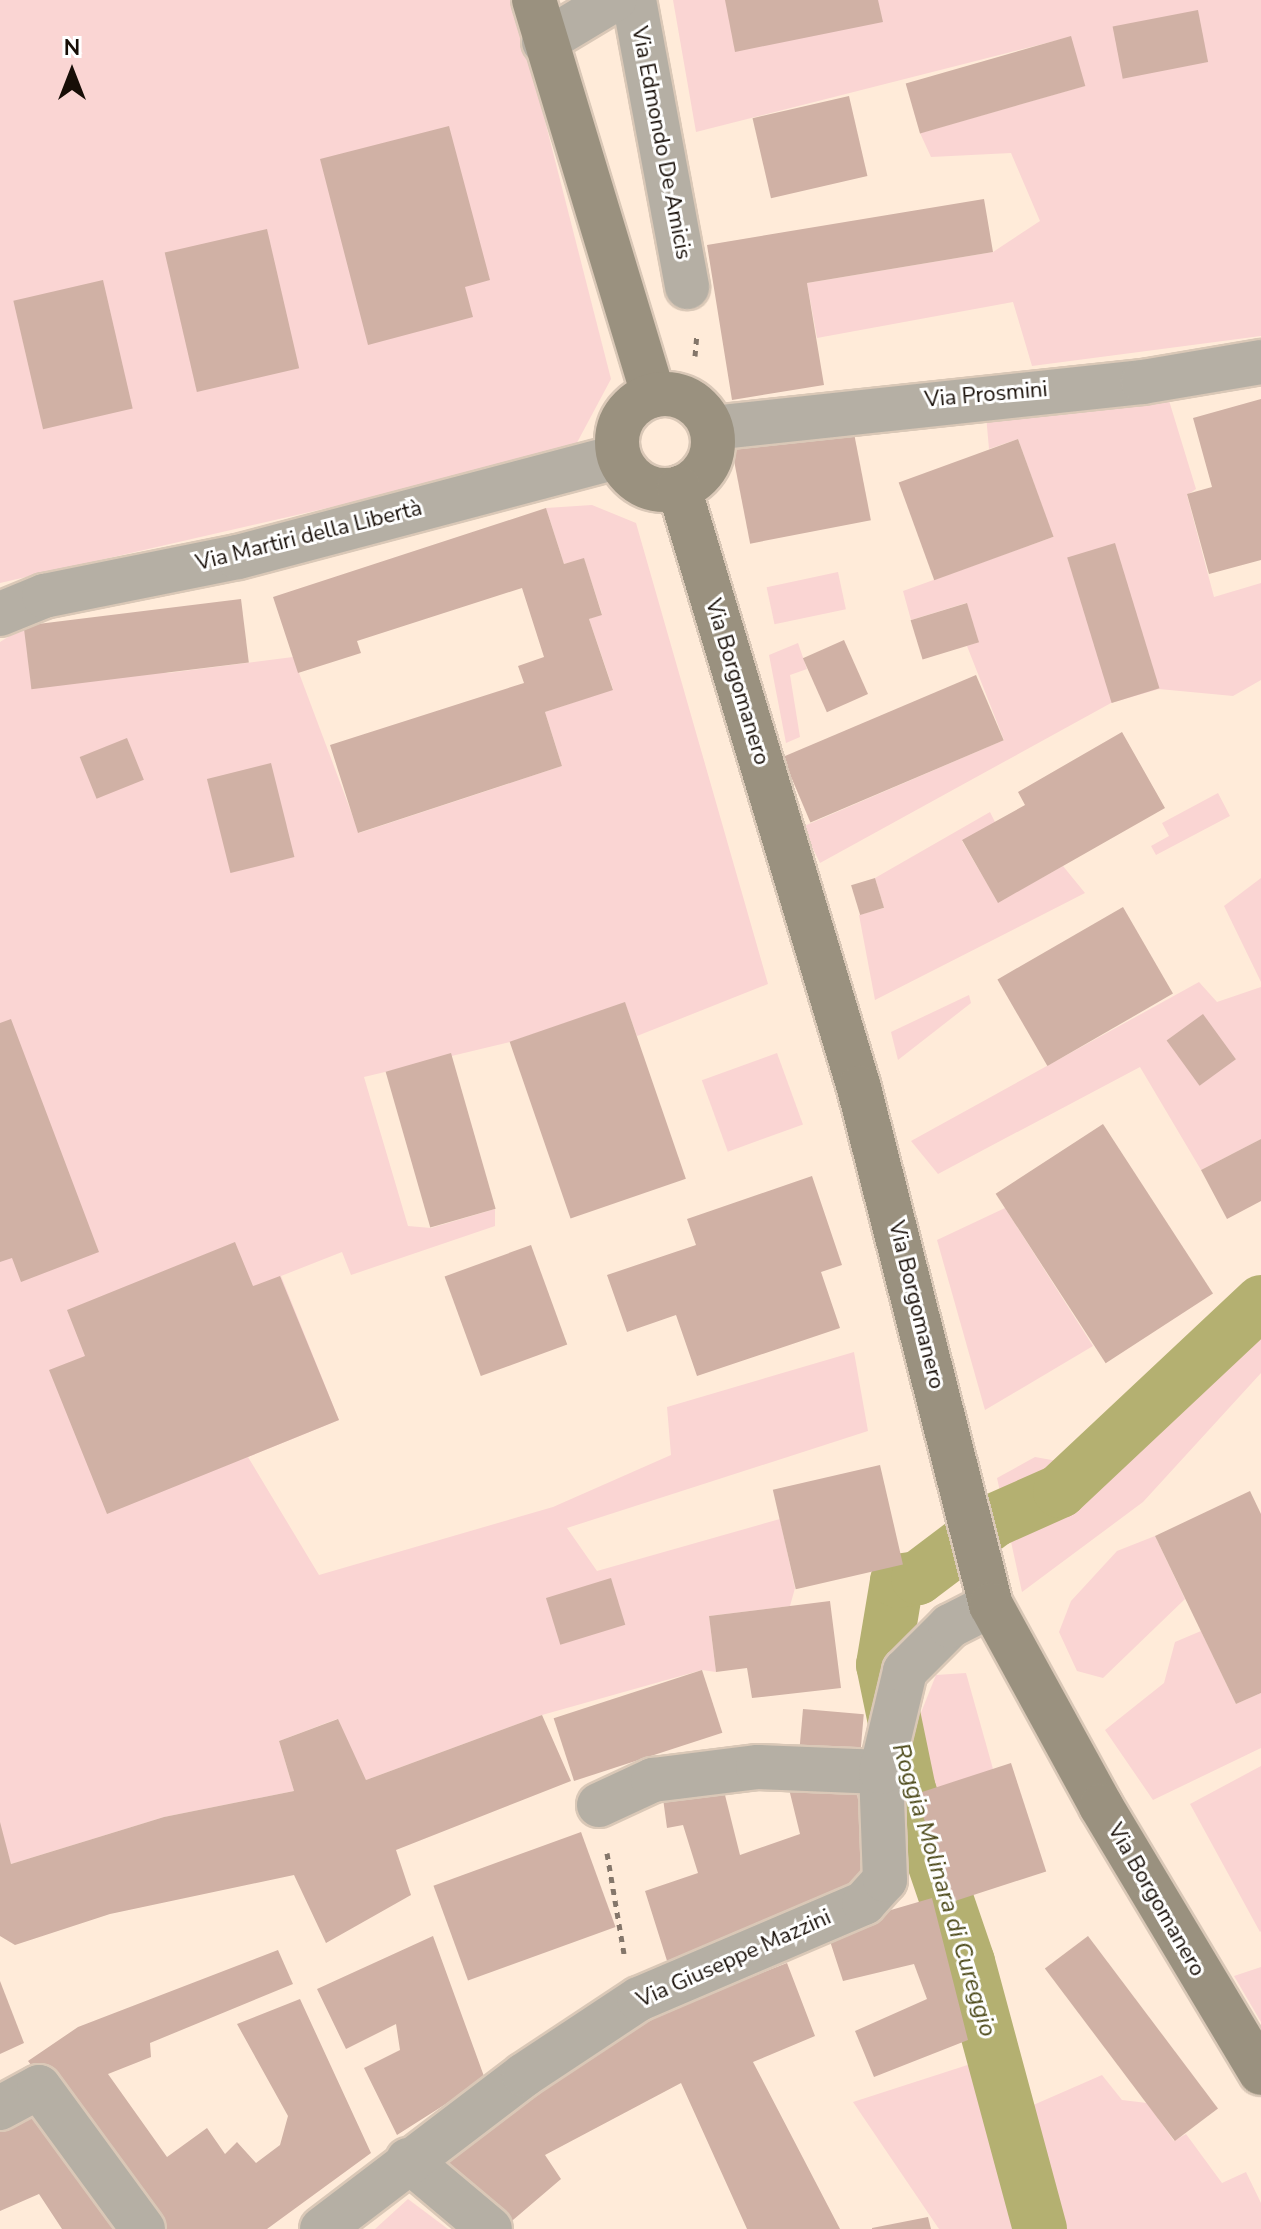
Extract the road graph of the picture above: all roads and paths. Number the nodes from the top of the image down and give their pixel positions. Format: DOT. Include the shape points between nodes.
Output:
graph roads {
  1 [pos="534,0"];
  2 [pos="614,0"];
  3 [pos="634,0"];
  4 [pos="544,42"];
  5 [pos="687,287"];
  6 [pos="1261,362"];
  7 [pos="653,395"];
  8 [pos="712,428"];
  9 [pos="619,456"];
  10 [pos="679,488"];
  11 [pos="0,614"];
  12 [pos="979,1565"];
  13 [pos="884,1758"];
  14 [pos="599,1805"];
  15 [pos="639,1999"];
  16 [pos="1261,2073"];
  17 [pos="0,2108"];
  18 [pos="408,2160"];
  19 [pos="143,2229"];
  20 [pos="322,2229"];
  21 [pos="490,2229"];
  1 -- 4 [label="main road"];
  2 -- 4 [label="street, Via Edmondo De Amicis"];
  3 -- 5 [label="street, Via Edmondo De Amicis"];
  4 -- 7 [label="main road"];
  6 -- 8 [label="street, Via Prosmini" via="1143,382"];
  7 -- 8 [label="main road" via="685,397"];
  7 -- 9 [label="main road" via="627,411"];
  8 -- 10 [label="main road" via="711,458"];
  9 -- 10 [label="main road" via="636,480"];
  9 -- 11 [label="street, Via Martiri della Libertà" via="238,557 44,596"];
  10 -- 12 [label="main road, Via Borgomanero" via="859,1088"];
  12 -- 13 [label="street, Via Giuseppe Mazzini" via="950,1626 905,1671"];
  12 -- 16 [label="main road, Via Borgomanero"];
  13 -- 14 [label="street" via="653,1780"];
  13 -- 15 [label="street, Via Giuseppe Mazzini" via="885,1880 864,1903"];
  14 -- 15 [label="path" via="627,1968"];
  15 -- 18 [label="street, Via Giuseppe Mazzini"];
  17 -- 19 [label="street" via="39,2087"];
  18 -- 20 [label="street, Via Giuseppe Mazzini"];
  18 -- 21 [label="street"];
}
